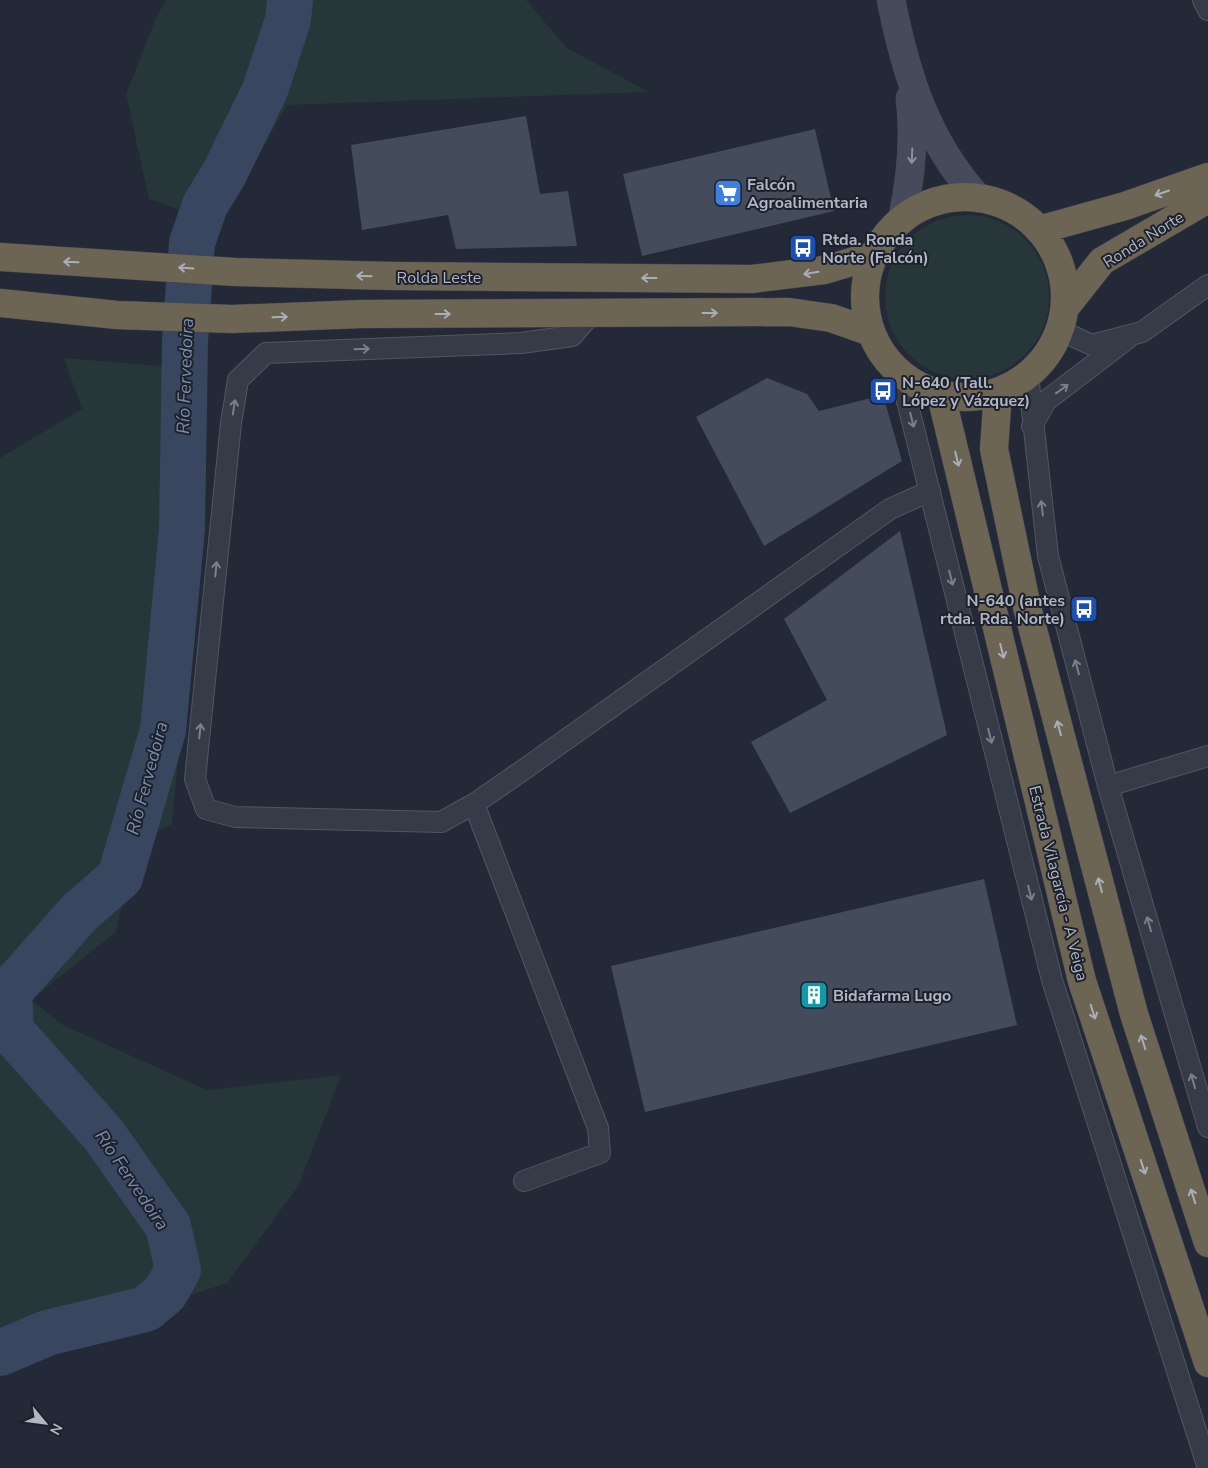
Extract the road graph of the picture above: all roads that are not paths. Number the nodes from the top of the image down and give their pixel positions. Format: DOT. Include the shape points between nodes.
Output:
graph roads {
  1 [pos="891,0"];
  2 [pos="1203,0"];
  3 [pos="1208,10"];
  4 [pos="908,72"];
  5 [pos="1208,177"];
  6 [pos="978,198"];
  7 [pos="1208,199"];
  8 [pos="902,220"];
  9 [pos="1039,230"];
  10 [pos="875,255"];
  11 [pos="0,256"];
  12 [pos="1208,285"];
  13 [pos="0,303"];
  14 [pos="592,313"];
  15 [pos="1062,320"];
  16 [pos="871,332"];
  17 [pos="1134,334"];
  18 [pos="900,373"];
  19 [pos="1028,375"];
  20 [pos="998,392"];
  21 [pos="941,395"];
  22 [pos="1032,426"];
  23 [pos="930,491"];
  24 [pos="1208,756"];
  25 [pos="1108,786"];
  26 [pos="474,804"];
  27 [pos="1208,1127"];
  28 [pos="524,1181"];
  29 [pos="1208,1243"];
  30 [pos="1208,1363"];
  31 [pos="1208,1468"];
  1 -- 4 [label="main road"];
  2 -- 3 [label="street"];
  4 -- 6 [label="main road" via="945,155 956,174"];
  4 -- 8 [label="main road, one-way" via="913,126 912,162"];
  5 -- 9 [label="highway, Ronda Norte, one-way" via="1125,206"];
  6 -- 8 [label="highway" via="938,201"];
  6 -- 9 [label="highway" via="1012,209"];
  7 -- 15 [label="highway, Ronda Norte" via="1102,262"];
  8 -- 10 [label="highway"];
  9 -- 15 [label="highway" via="1055,254 1064,281"];
  10 -- 11 [label="highway, Rolda Leste, one-way" via="824,270 752,279 235,272"];
  10 -- 16 [label="highway" via="867,280 866,306"];
  12 -- 17 [label="street" via="1142,332"];
  13 -- 14 [label="highway, one-way" via="117,315 232,319 362,314"];
  14 -- 16 [label="highway, one-way" via="789,312 831,318"];
  26 -- 14 [label="street, one-way" via="441,822 235,817 206,809 195,779 238,380 266,353 520,343 572,336"];
  15 -- 17 [label="street" via="1092,344"];
  15 -- 19 [label="highway" via="1052,347"];
  16 -- 18 [label="highway" via="883,354"];
  22 -- 17 [label="street, one-way" via="1046,401"];
  18 -- 21 [label="highway"];
  18 -- 23 [label="street, one-way"];
  19 -- 20 [label="highway"];
  19 -- 22 [label="street"];
  20 -- 21 [label="highway" via="960,397"];
  29 -- 20 [label="highway, one-way" via="1134,1014 1028,606 994,449"];
  21 -- 30 [label="highway, Estrada Vilagarcía - A Veiga, one-way" via="1082,981"];
  25 -- 22 [label="street, one-way" via="1048,556"];
  23 -- 26 [label="street" via="890,509"];
  23 -- 31 [label="street, one-way" via="1052,980"];
  24 -- 25 [label="street"];
  27 -- 25 [label="street, one-way"];
  26 -- 28 [label="street" via="598,1128 600,1153"];
}
